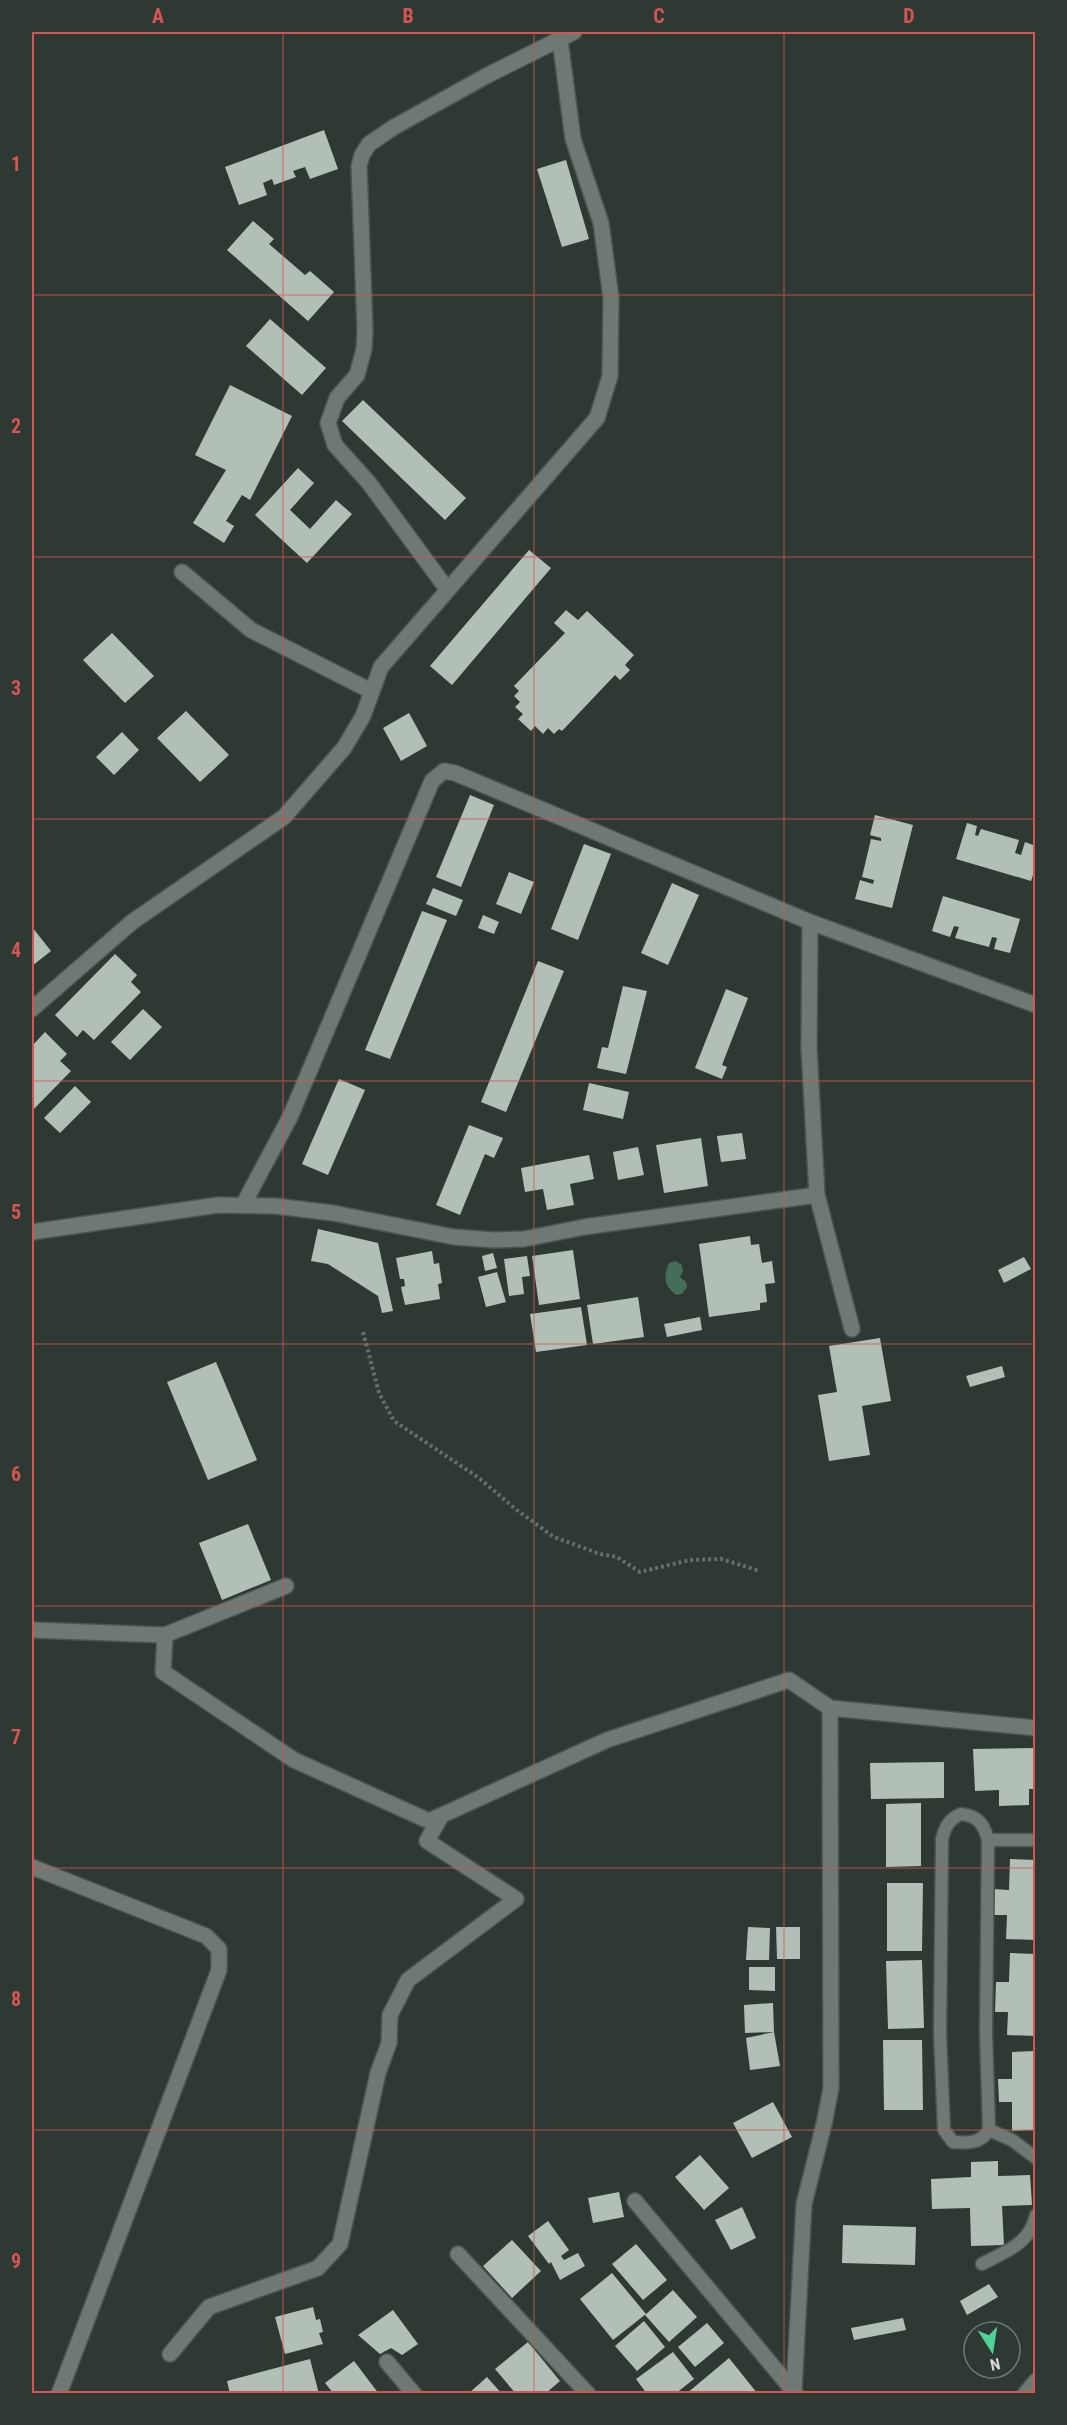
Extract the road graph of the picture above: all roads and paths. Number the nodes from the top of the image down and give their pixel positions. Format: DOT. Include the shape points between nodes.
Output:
graph roads {
  1 [pos="574,32"];
  2 [pos="559,35"];
  3 [pos="182,572"];
  4 [pos="447,589"];
  5 [pos="371,691"];
  6 [pos="810,922"];
  7 [pos="1035,1005"];
  8 [pos="32,1009"];
  9 [pos="817,1195"];
  10 [pos="243,1205"];
  11 [pos="32,1232"];
  12 [pos="852,1329"];
  13 [pos="363,1332"];
  14 [pos="760,1571"];
  15 [pos="286,1586"];
  16 [pos="32,1630"];
  17 [pos="165,1635"];
  18 [pos="830,1708"];
  19 [pos="1035,1728"];
  20 [pos="441,1816"];
  21 [pos="988,1840"];
  22 [pos="1035,1840"];
  23 [pos="32,1867"];
  24 [pos="989,2130"];
  25 [pos="1035,2158"];
  26 [pos="635,2200"];
  27 [pos="1035,2215"];
  28 [pos="458,2254"];
  29 [pos="982,2264"];
  30 [pos="170,2354"];
  31 [pos="387,2362"];
  32 [pos="1035,2381"];
  33 [pos="795,2392"];
  34 [pos="59,2394"];
  35 [pos="414,2394"];
  36 [pos="588,2394"];
  37 [pos="1025,2394"];
  1 -- 2 [label="street"];
  2 -- 4 [label="street" via="573,139 601,223 611,298 610,376 597,418"];
  2 -- 4 [label="street" via="394,127 369,144 359,166 364,349 357,375 337,398 328,423 335,445 405,530"];
  3 -- 5 [label="street" via="251,630"];
  4 -- 5 [label="street" via="381,667"];
  5 -- 8 [label="street" via="363,716 344,748 284,817 132,922"];
  6 -- 7 [label="street"];
  6 -- 9 [label="street" via="809,1049"];
  6 -- 10 [label="street" via="444,771 432,781 290,1117"];
  9 -- 10 [label="street" via="524,1239 494,1240 454,1237 333,1213"];
  9 -- 12 [label="street"];
  10 -- 11 [label="street" via="173,1210"];
  13 -- 14 [label="path" via="379,1393 394,1421 479,1478 554,1537 617,1557 640,1572 690,1560 721,1559"];
  15 -- 17 [label="street"];
  16 -- 17 [label="street"];
  17 -- 20 [label="street" via="163,1672 294,1760 429,1821"];
  18 -- 19 [label="street"];
  18 -- 20 [label="street" via="789,1680 607,1740"];
  18 -- 33 [label="street" via="831,2088 804,2204"];
  20 -- 30 [label="street" via="427,1842 516,1899 408,1980 390,2015 389,2043 378,2073 340,2244 318,2268 209,2307"];
  21 -- 22 [label="lane"];
  21 -- 24 [label="lane"];
  21 -- 24 [label="lane" via="982,1823 961,1814 952,1818 942,1839 940,2034 944,2130 953,2142 969,2143 984,2137"];
  23 -- 34 [label="street" via="206,1936 219,1949 219,1970"];
  24 -- 25 [label="lane" via="1012,2140"];
  26 -- 33 [label="street"];
  27 -- 29 [label="lane" via="1026,2239"];
  28 -- 36 [label="street"];
  31 -- 35 [label="street"];
  32 -- 37 [label="street"];
}
